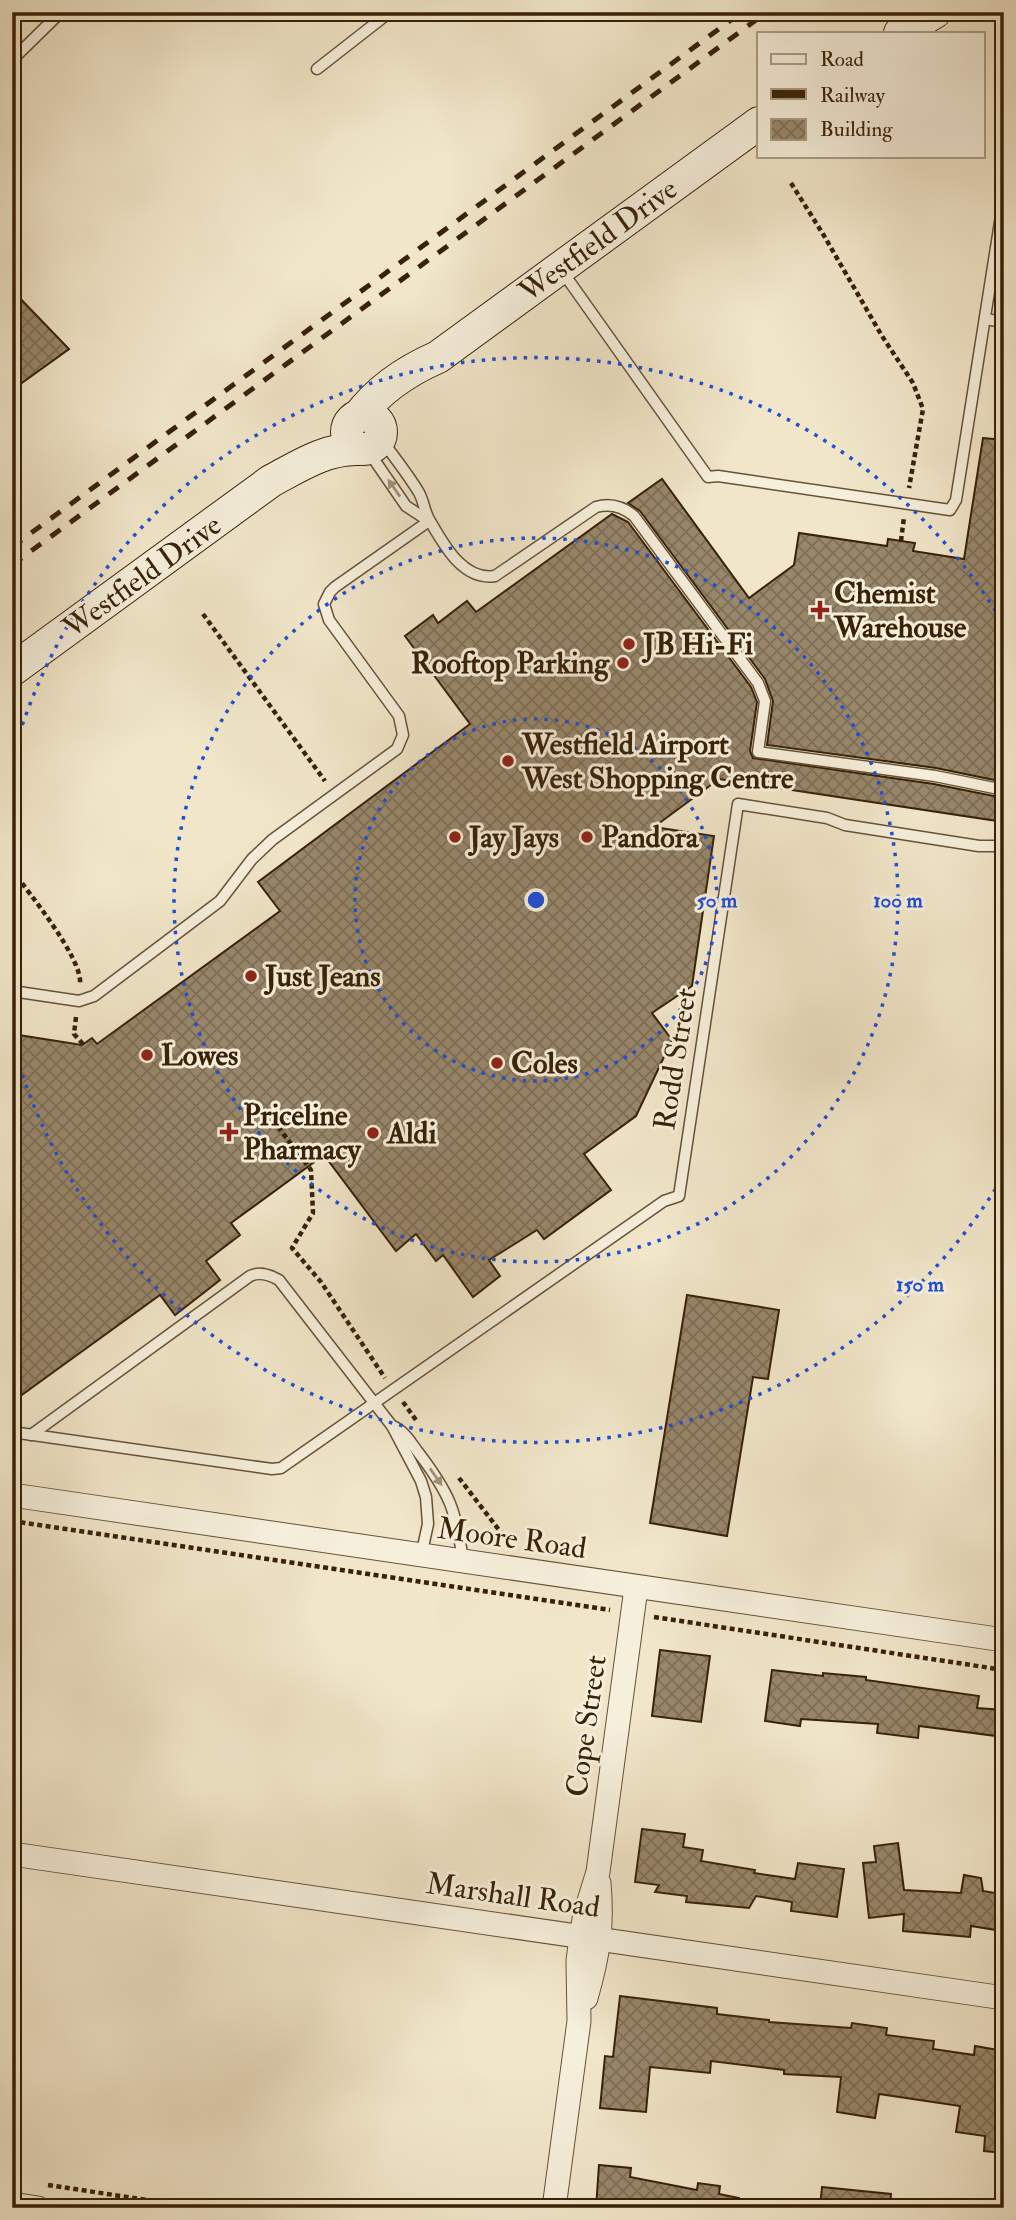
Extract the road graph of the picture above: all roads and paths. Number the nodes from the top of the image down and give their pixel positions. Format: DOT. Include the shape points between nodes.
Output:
graph roads {
  1 [pos="61,12"];
  2 [pos="390,12"];
  3 [pos="935,12"];
  4 [pos="902,32"];
  5 [pos="12,60"];
  6 [pos="317,69"];
  7 [pos="757,124"];
  8 [pos="791,183"];
  9 [pos="1004,197"];
  10 [pos="560,269"];
  11 [pos="985,319"];
  12 [pos="1004,322"];
  13 [pos="365,436"];
  14 [pos="905,506"];
  15 [pos="429,520"];
  16 [pos="901,541"];
  17 [pos="203,614"];
  18 [pos="12,670"];
  19 [pos="1004,790"];
  20 [pos="335,794"];
  21 [pos="1004,846"];
  22 [pos="12,870"];
  23 [pos="12,991"];
  24 [pos="79,1001"];
  25 [pos="83,1044"];
  26 [pos="274,1120"];
  27 [pos="394,1390"];
  28 [pos="375,1404"];
  29 [pos="392,1426"];
  30 [pos="424,1430"];
  31 [pos="12,1432"];
  32 [pos="31,1435"];
  33 [pos="455,1473"];
  34 [pos="12,1495"];
  35 [pos="12,1521"];
  36 [pos="519,1547"];
  37 [pos="421,1556"];
  38 [pos="463,1562"];
  39 [pos="636,1588"];
  40 [pos="633,1614"];
  41 [pos="1004,1640"];
  42 [pos="1004,1670"];
  43 [pos="12,1854"];
  44 [pos="590,1938"];
  45 [pos="1004,1998"];
  46 [pos="39,2184"];
  47 [pos="12,2204"];
  48 [pos="38,2208"];
  49 [pos="200,2208"];
  50 [pos="554,2208"];
  1 -- 5 [label="lane"];
  2 -- 6 [label="lane"];
  3 -- 4 [label="main road"];
  7 -- 10 [label="main road, Westfield Drive"];
  8 -- 14 [label="path" via="913,383 923,409"];
  9 -- 11 [label="lane"];
  10 -- 13 [label="main road, Westfield Drive" via="438,358 408,371 377,394"];
  10 -- 14 [label="lane" via="708,477"];
  11 -- 12 [label="lane"];
  11 -- 14 [label="lane" via="955,505 947,511"];
  13 -- 15 [label="lane" via="420,494"];
  15 -- 13 [label="lane, one-way" via="407,506 373,458"];
  13 -- 18 [label="main road, Westfield Drive" via="305,447 271,481"];
  14 -- 16 [label="path"];
  15 -- 19 [label="lane" via="466,570 487,577 495,576 590,509 602,505 629,512 758,683 765,701 758,752"];
  15 -- 20 [label="lane" via="335,587 326,599 329,620 399,716 403,735 397,749"];
  17 -- 20 [label="path"];
  20 -- 24 [label="lane" via="272,840 220,901 94,996"];
  21 -- 27 [label="lane, Rodd Street" via="845,825 738,804 679,1196 664,1201"];
  22 -- 24 [label="path" via="81,974"];
  23 -- 24 [label="lane"];
  24 -- 25 [label="path" via="74,1034"];
  26 -- 27 [label="path" via="312,1170 313,1213 292,1248 321,1282"];
  27 -- 28 [label="lane, Rodd Street"];
  27 -- 30 [label="path"];
  28 -- 29 [label="lane"];
  28 -- 32 [label="lane, Rodd Street" via="290,1463 272,1469"];
  28 -- 32 [label="lane" via="279,1280 256,1273"];
  29 -- 37 [label="lane" via="426,1497 428,1524"];
  29 -- 38 [label="lane, one-way" via="412,1443 446,1491 457,1520"];
  31 -- 32 [label="lane, Rodd Street"];
  33 -- 36 [label="path" via="503,1538"];
  34 -- 37 [label="street, Moore Road"];
  35 -- 40 [label="path"];
  37 -- 38 [label="street, Moore Road"];
  38 -- 39 [label="street, Moore Road"];
  39 -- 40 [label="street, Cope Street"];
  39 -- 41 [label="street, Moore Road"];
  40 -- 42 [label="path"];
  40 -- 44 [label="street, Cope Street" via="598,1872 585,1914"];
  43 -- 44 [label="street, Marshall Road"];
  44 -- 45 [label="street, Marshall Road"];
  44 -- 50 [label="street, Cope Street" via="578,1961 579,2021"];
  46 -- 49 [label="path"];
  47 -- 48 [label="street"];
}
